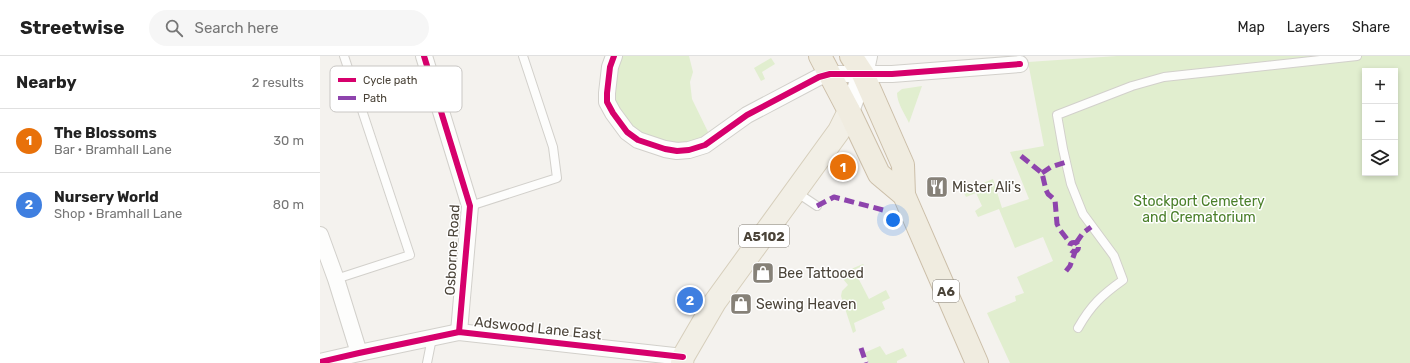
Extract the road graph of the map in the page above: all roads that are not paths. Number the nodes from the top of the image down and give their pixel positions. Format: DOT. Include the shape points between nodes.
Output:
graph roads {
  1 [pos="344,56"];
  2 [pos="424,56"];
  3 [pos="523,56"];
  4 [pos="614,56"];
  5 [pos="851,56"];
  6 [pos="1358,56"];
  7 [pos="984,61"];
  8 [pos="1020,64"];
  9 [pos="825,65"];
  10 [pos="864,65"];
  11 [pos="347,66"];
  12 [pos="427,66"];
  13 [pos="849,111"];
  14 [pos="363,112"];
  15 [pos="441,112"];
  16 [pos="796,192"];
  17 [pos="904,195"];
  18 [pos="470,206"];
  19 [pos="817,206"];
  20 [pos="320,235"];
  21 [pos="323,252"];
  22 [pos="336,279"];
  23 [pos="1078,328"];
  24 [pos="459,332"];
  25 [pos="432,338"];
  26 [pos="359,352"];
  27 [pos="683,360"];
  28 [pos="320,362"];
  29 [pos="427,363"];
  30 [pos="977,363"];
  1 -- 11 [label="lane"];
  2 -- 12 [label="street, Osborne Road"];
  3 -- 18 [label="lane" via="553,147 557,178"];
  4 -- 9 [label="street" via="606,92 607,102 613,113 627,132 638,140 677,151 705,145 748,114 819,77"];
  5 -- 10 [label="highway, A6"];
  6 -- 23 [label="lane" via="1164,78 1132,86 1058,116 1069,176 1078,202 1087,220 1114,256 1123,280 1098,300"];
  7 -- 8 [label="street"];
  7 -- 10 [label="street" via="907,73"];
  9 -- 10 [label="street"];
  9 -- 13 [label="highway, A6"];
  10 -- 13 [label="street"];
  10 -- 17 [label="highway, A6" via="904,165"];
  13 -- 16 [label="main road, A5102" via="839,131"];
  13 -- 17 [label="highway, A6" via="879,174"];
  14 -- 22 [label="lane" via="410,254"];
  15 -- 18 [label="street, Osborne Road"];
  16 -- 19 [label="lane"];
  16 -- 27 [label="main road, A5102" via="715,302"];
  17 -- 30 [label="highway, A6"];
  18 -- 24 [label="street, Osborne Road"];
  20 -- 21 [label="street"];
  21 -- 22 [label="street"];
  22 -- 26 [label="street"];
  24 -- 25 [label="street, Adswood Lane East"];
  24 -- 27 [label="street, Adswood Lane East"];
  25 -- 26 [label="street, Adswood Lane East"];
  25 -- 29 [label="lane"];
  26 -- 28 [label="street, Adswood Lane East"];
}
